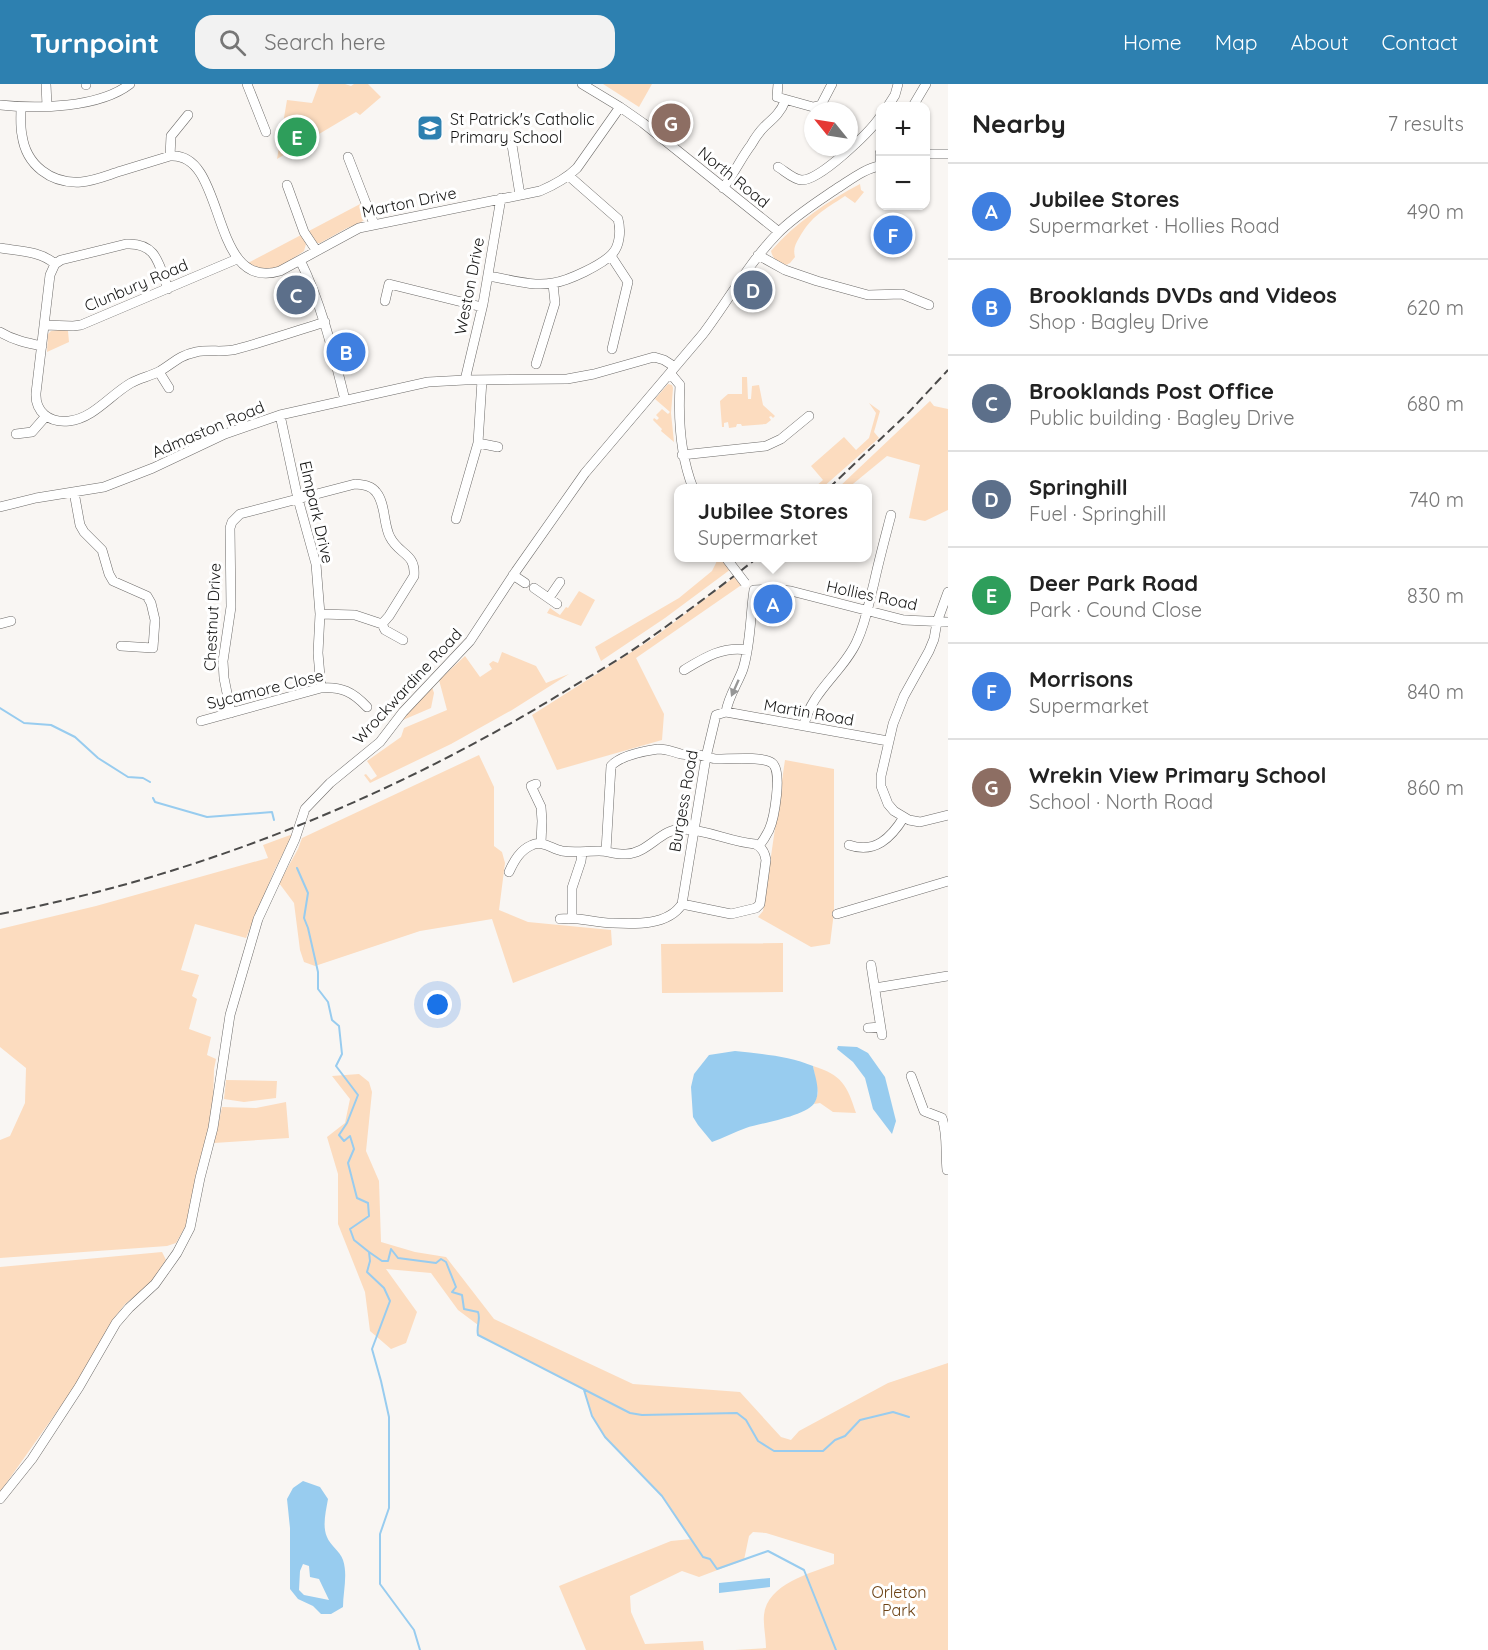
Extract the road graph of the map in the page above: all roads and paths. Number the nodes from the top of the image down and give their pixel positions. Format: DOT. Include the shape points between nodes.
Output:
graph roads {
  1 [pos="46,84"];
  2 [pos="130,84"];
  3 [pos="247,84"];
  4 [pos="582,84"];
  5 [pos="778,84"];
  6 [pos="832,84"];
  7 [pos="898,84"];
  8 [pos="926,84"];
  9 [pos="785,100"];
  10 [pos="891,102"];
  11 [pos="915,102"];
  12 [pos="0,105"];
  13 [pos="47,106"];
  14 [pos="620,106"];
  15 [pos="21,107"];
  16 [pos="188,115"];
  17 [pos="876,122"];
  18 [pos="266,132"];
  19 [pos="513,144"];
  20 [pos="930,154"];
  21 [pos="948,154"];
  22 [pos="170,156"];
  23 [pos="348,157"];
  24 [pos="876,166"];
  25 [pos="778,167"];
  26 [pos="569,176"];
  27 [pos="287,185"];
  28 [pos="723,188"];
  29 [pos="520,195"];
  30 [pos="501,198"];
  31 [pos="374,224"];
  32 [pos="779,232"];
  33 [pos="0,248"];
  34 [pos="316,250"];
  35 [pos="758,255"];
  36 [pos="611,256"];
  37 [pos="237,259"];
  38 [pos="300,260"];
  39 [pos="55,264"];
  40 [pos="488,276"];
  41 [pos="553,284"];
  42 [pos="168,289"];
  43 [pos="385,301"];
  44 [pos="929,305"];
  45 [pos="482,307"];
  46 [pos="325,322"];
  47 [pos="44,325"];
  48 [pos="0,332"];
  49 [pos="42,346"];
  50 [pos="612,349"];
  51 [pos="535,359"];
  52 [pos="673,370"];
  53 [pos="159,372"];
  54 [pos="465,380"];
  55 [pos="482,380"];
  56 [pos="170,388"];
  57 [pos="345,400"];
  58 [pos="280,414"];
  59 [pos="46,416"];
  60 [pos="808,416"];
  61 [pos="16,434"];
  62 [pos="478,443"];
  63 [pos="498,447"];
  64 [pos="682,454"];
  65 [pos="691,484"];
  66 [pos="74,492"];
  67 [pos="298,499"];
  68 [pos="0,507"];
  69 [pos="891,515"];
  70 [pos="456,519"];
  71 [pos="729,562"];
  72 [pos="513,575"];
  73 [pos="560,582"];
  74 [pos="754,590"];
  75 [pos="948,592"];
  76 [pos="549,598"];
  77 [pos="557,604"];
  78 [pos="867,610"];
  79 [pos="320,614"];
  80 [pos="11,621"];
  81 [pos="937,622"];
  82 [pos="948,622"];
  83 [pos="0,624"];
  84 [pos="381,624"];
  85 [pos="403,640"];
  86 [pos="121,646"];
  87 [pos="747,650"];
  88 [pos="684,670"];
  89 [pos="321,688"];
  90 [pos="367,707"];
  91 [pos="726,712"];
  92 [pos="231,713"];
  93 [pos="201,721"];
  94 [pos="804,726"];
  95 [pos="888,741"];
  96 [pos="706,757"];
  97 [pos="536,784"];
  98 [pos="948,815"];
  99 [pos="904,817"];
  100 [pos="693,830"];
  101 [pos="541,843"];
  102 [pos="849,845"];
  103 [pos="759,846"];
  104 [pos="606,851"];
  105 [pos="582,853"];
  106 [pos="504,856"];
  107 [pos="514,861"];
  108 [pos="509,872"];
  109 [pos="948,881"];
  110 [pos="682,904"];
  111 [pos="837,914"];
  112 [pos="572,917"];
  113 [pos="560,919"];
  114 [pos="871,965"];
  115 [pos="948,976"];
  116 [pos="875,988"];
  117 [pos="868,1029"];
  118 [pos="911,1076"];
  119 [pos="945,1116"];
  120 [pos="947,1170"];
  121 [pos="0,1499"];
  1 -- 13 [label="street"];
  2 -- 13 [label="street" via="103,98"];
  3 -- 18 [label="street"];
  4 -- 14 [label="street, North Road"];
  5 -- 9 [label="street" via="777,97"];
  6 -- 9 [label="street" via="821,105 813,107"];
  7 -- 10 [label="street"];
  8 -- 11 [label="street"];
  9 -- 28 [label="street" via="782,110 748,148"];
  12 -- 15 [label="street"];
  13 -- 15 [label="street"];
  14 -- 26 [label="street, Marton Drive"];
  14 -- 28 [label="street, North Road"];
  15 -- 22 [label="street" via="26,152 32,163 54,178 81,182"];
  16 -- 22 [label="street" via="183,128 171,136"];
  17 -- 25 [label="street" via="829,167 809,180 798,180"];
  19 -- 29 [label="street"];
  20 -- 21 [label="street"];
  22 -- 37 [label="street" via="178,156 197,169"];
  23 -- 31 [label="street"];
  24 -- 32 [label="street, Wrockwardine Road" via="818,201"];
  26 -- 29 [label="street, Marton Drive" via="540,191"];
  26 -- 36 [label="street" via="618,219 619,239"];
  27 -- 34 [label="street" via="304,232"];
  28 -- 32 [label="street, North Road"];
  29 -- 30 [label="street, Marton Drive"];
  30 -- 31 [label="street, Marton Drive"];
  30 -- 40 [label="street, Weston Drive"];
  31 -- 34 [label="street, Marton Drive" via="353,230"];
  32 -- 35 [label="street, Wrockwardine Road"];
  33 -- 39 [label="street" via="33,253"];
  34 -- 38 [label="street, Marton Drive"];
  35 -- 44 [label="street" via="817,281 868,295 902,294"];
  35 -- 52 [label="street, Wrockwardine Road" via="721,311"];
  36 -- 41 [label="street"];
  36 -- 50 [label="street" via="628,282"];
  37 -- 38 [label="street, Marton Drive" via="252,271 269,274"];
  37 -- 42 [label="street, Clunbury Road"];
  38 -- 46 [label="street"];
  39 -- 42 [label="street" via="136,243 156,258"];
  39 -- 47 [label="street"];
  40 -- 41 [label="street"];
  40 -- 45 [label="street, Weston Drive"];
  41 -- 51 [label="street" via="555,303"];
  42 -- 47 [label="street, Clunbury Road" via="81,325"];
  43 -- 45 [label="street" via="390,284"];
  45 -- 54 [label="street, Weston Drive"];
  46 -- 53 [label="street" via="234,350 196,352 178,358"];
  46 -- 57 [label="street"];
  47 -- 49 [label="street"];
  48 -- 49 [label="street"];
  49 -- 59 [label="street" via="36,401"];
  52 -- 55 [label="street, Admaston Road" via="664,360 654,357 567,379"];
  52 -- 64 [label="street" via="680,385"];
  52 -- 72 [label="street, Wrockwardine Road" via="585,473"];
  53 -- 56 [label="street"];
  53 -- 59 [label="street" via="132,383 77,419 66,421"];
  54 -- 55 [label="street, Admaston Road"];
  54 -- 57 [label="street, Admaston Road" via="428,382"];
  55 -- 62 [label="street"];
  57 -- 58 [label="street, Admaston Road"];
  58 -- 66 [label="street, Admaston Road" via="104,487"];
  58 -- 67 [label="street, Elmpark Drive"];
  59 -- 61 [label="street" via="32,432"];
  60 -- 64 [label="street" via="781,440 766,446"];
  62 -- 63 [label="street"];
  62 -- 70 [label="street"];
  64 -- 65 [label="street"];
  66 -- 68 [label="street, Admaston Road"];
  66 -- 86 [label="street" via="80,525 102,550 113,581 147,597 151,603 155,620 153,648"];
  67 -- 79 [label="street, Elmpark Drive" via="316,564"];
  67 -- 84 [label="street, Chestnut Drive" via="355,484 374,489 379,496 387,531 415,568 414,576"];
  67 -- 92 [label="street, Chestnut Drive" via="240,514 230,528 231,607 223,661"];
  69 -- 78 [label="street"];
  71 -- 74 [label="street, bridge"];
  72 -- 76 [label="street"];
  72 -- 121 [label="street, Wrockwardine Road" via="470,641 380,742 305,809 258,919 230,1015 213,1128 190,1228 155,1284 116,1323 38,1450"];
  73 -- 76 [label="street"];
  74 -- 78 [label="street, Hollies Road" via="791,591"];
  74 -- 87 [label="street"];
  75 -- 81 [label="street"];
  76 -- 77 [label="street"];
  78 -- 81 [label="street, Hollies Road" via="904,620"];
  78 -- 94 [label="street" via="857,642 816,698"];
  79 -- 84 [label="street" via="355,615"];
  79 -- 89 [label="street, Elmpark Drive"];
  80 -- 83 [label="street"];
  81 -- 82 [label="street, Hollies Road"];
  81 -- 95 [label="street" via="934,639 904,696"];
  84 -- 85 [label="street"];
  87 -- 88 [label="street" via="716,647"];
  87 -- 91 [label="street, one-way"];
  89 -- 90 [label="street, Sycamore Close" via="339,687"];
  89 -- 92 [label="street, Sycamore Close"];
  91 -- 94 [label="street, Martin Road"];
  91 -- 96 [label="street, Burgess Road" via="716,715"];
  92 -- 93 [label="street, Sycamore Close"];
  94 -- 95 [label="street, Martin Road"];
  95 -- 99 [label="street" via="881,786 888,804"];
  96 -- 100 [label="street, Burgess Road"];
  96 -- 103 [label="street" via="760,759 775,765 778,779 773,815"];
  96 -- 104 [label="street" via="659,749 614,763 610,771"];
  97 -- 101 [label="street" via="531,786 541,807"];
  98 -- 99 [label="street" via="920,822"];
  99 -- 102 [label="street" via="887,840 860,849"];
  100 -- 103 [label="street"];
  100 -- 104 [label="street" via="667,832 629,855"];
  100 -- 110 [label="street, Burgess Road"];
  101 -- 105 [label="street"];
  101 -- 107 [label="street" via="522,851"];
  103 -- 110 [label="street" via="766,860 760,904 756,908 730,914"];
  104 -- 105 [label="street"];
  105 -- 112 [label="street" via="572,888"];
  106 -- 107 [label="street"];
  107 -- 108 [label="street"];
  109 -- 111 [label="street"];
  110 -- 112 [label="street" via="671,915 639,924"];
  112 -- 113 [label="street"];
  114 -- 116 [label="street"];
  115 -- 116 [label="street"];
  116 -- 117 [label="street" via="881,1031"];
  118 -- 119 [label="street" via="924,1111"];
  119 -- 120 [label="street"];
}
